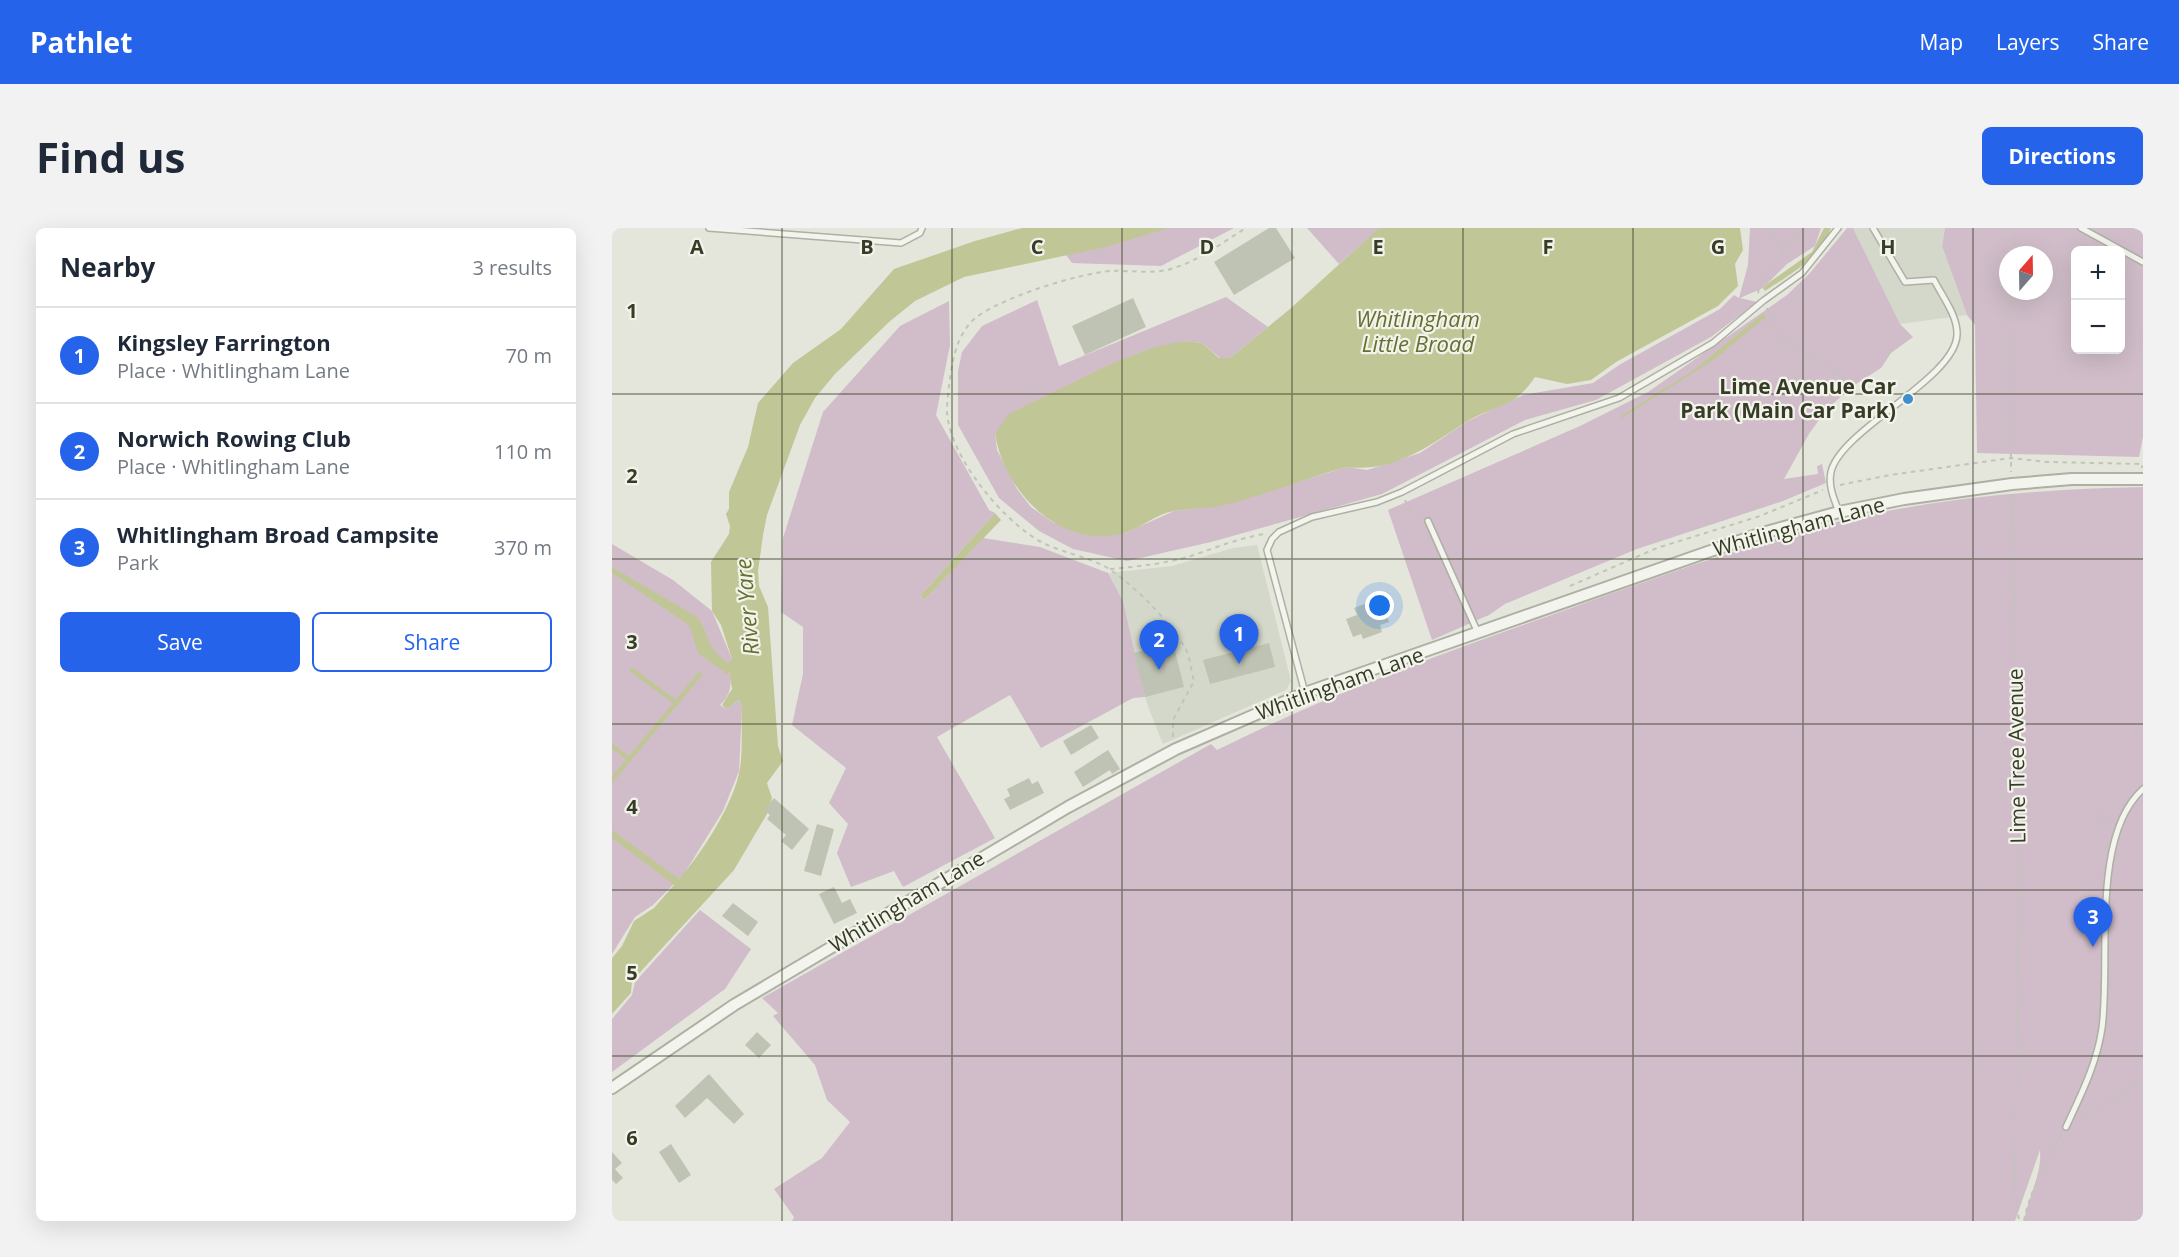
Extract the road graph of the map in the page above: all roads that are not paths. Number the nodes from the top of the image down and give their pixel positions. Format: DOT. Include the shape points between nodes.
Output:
graph roads {
  1 [pos="709,228"];
  2 [pos="922,228"];
  3 [pos="1838,228"];
  4 [pos="1873,228"];
  5 [pos="2081,228"];
  6 [pos="2143,262"];
  7 [pos="2143,479"];
  8 [pos="1839,512"];
  9 [pos="1428,521"];
  10 [pos="1478,633"];
  11 [pos="1305,693"];
  12 [pos="2143,789"];
  13 [pos="612,1088"];
  14 [pos="2066,1127"];
  1 -- 2 [label="lane" via="901,243"];
  3 -- 11 [label="lane" via="1802,273 1713,343 1619,398 1513,434 1377,502 1312,516 1279,532 1268,550"];
  4 -- 8 [label="lane" via="1905,282 1934,280 1955,323 1957,336 1952,350 1931,374 1835,461 1831,487"];
  5 -- 6 [label="lane"];
  7 -- 8 [label="street, Whitlingham Lane" via="2012,484"];
  8 -- 10 [label="street, Whitlingham Lane" via="1759,534"];
  9 -- 10 [label="lane"];
  10 -- 11 [label="street, Whitlingham Lane"];
  11 -- 13 [label="street, Whitlingham Lane" via="1176,749 1068,807 734,1005"];
  12 -- 14 [label="lane" via="2132,799 2117,830 2107,881 2102,1028 2091,1074"];
}
